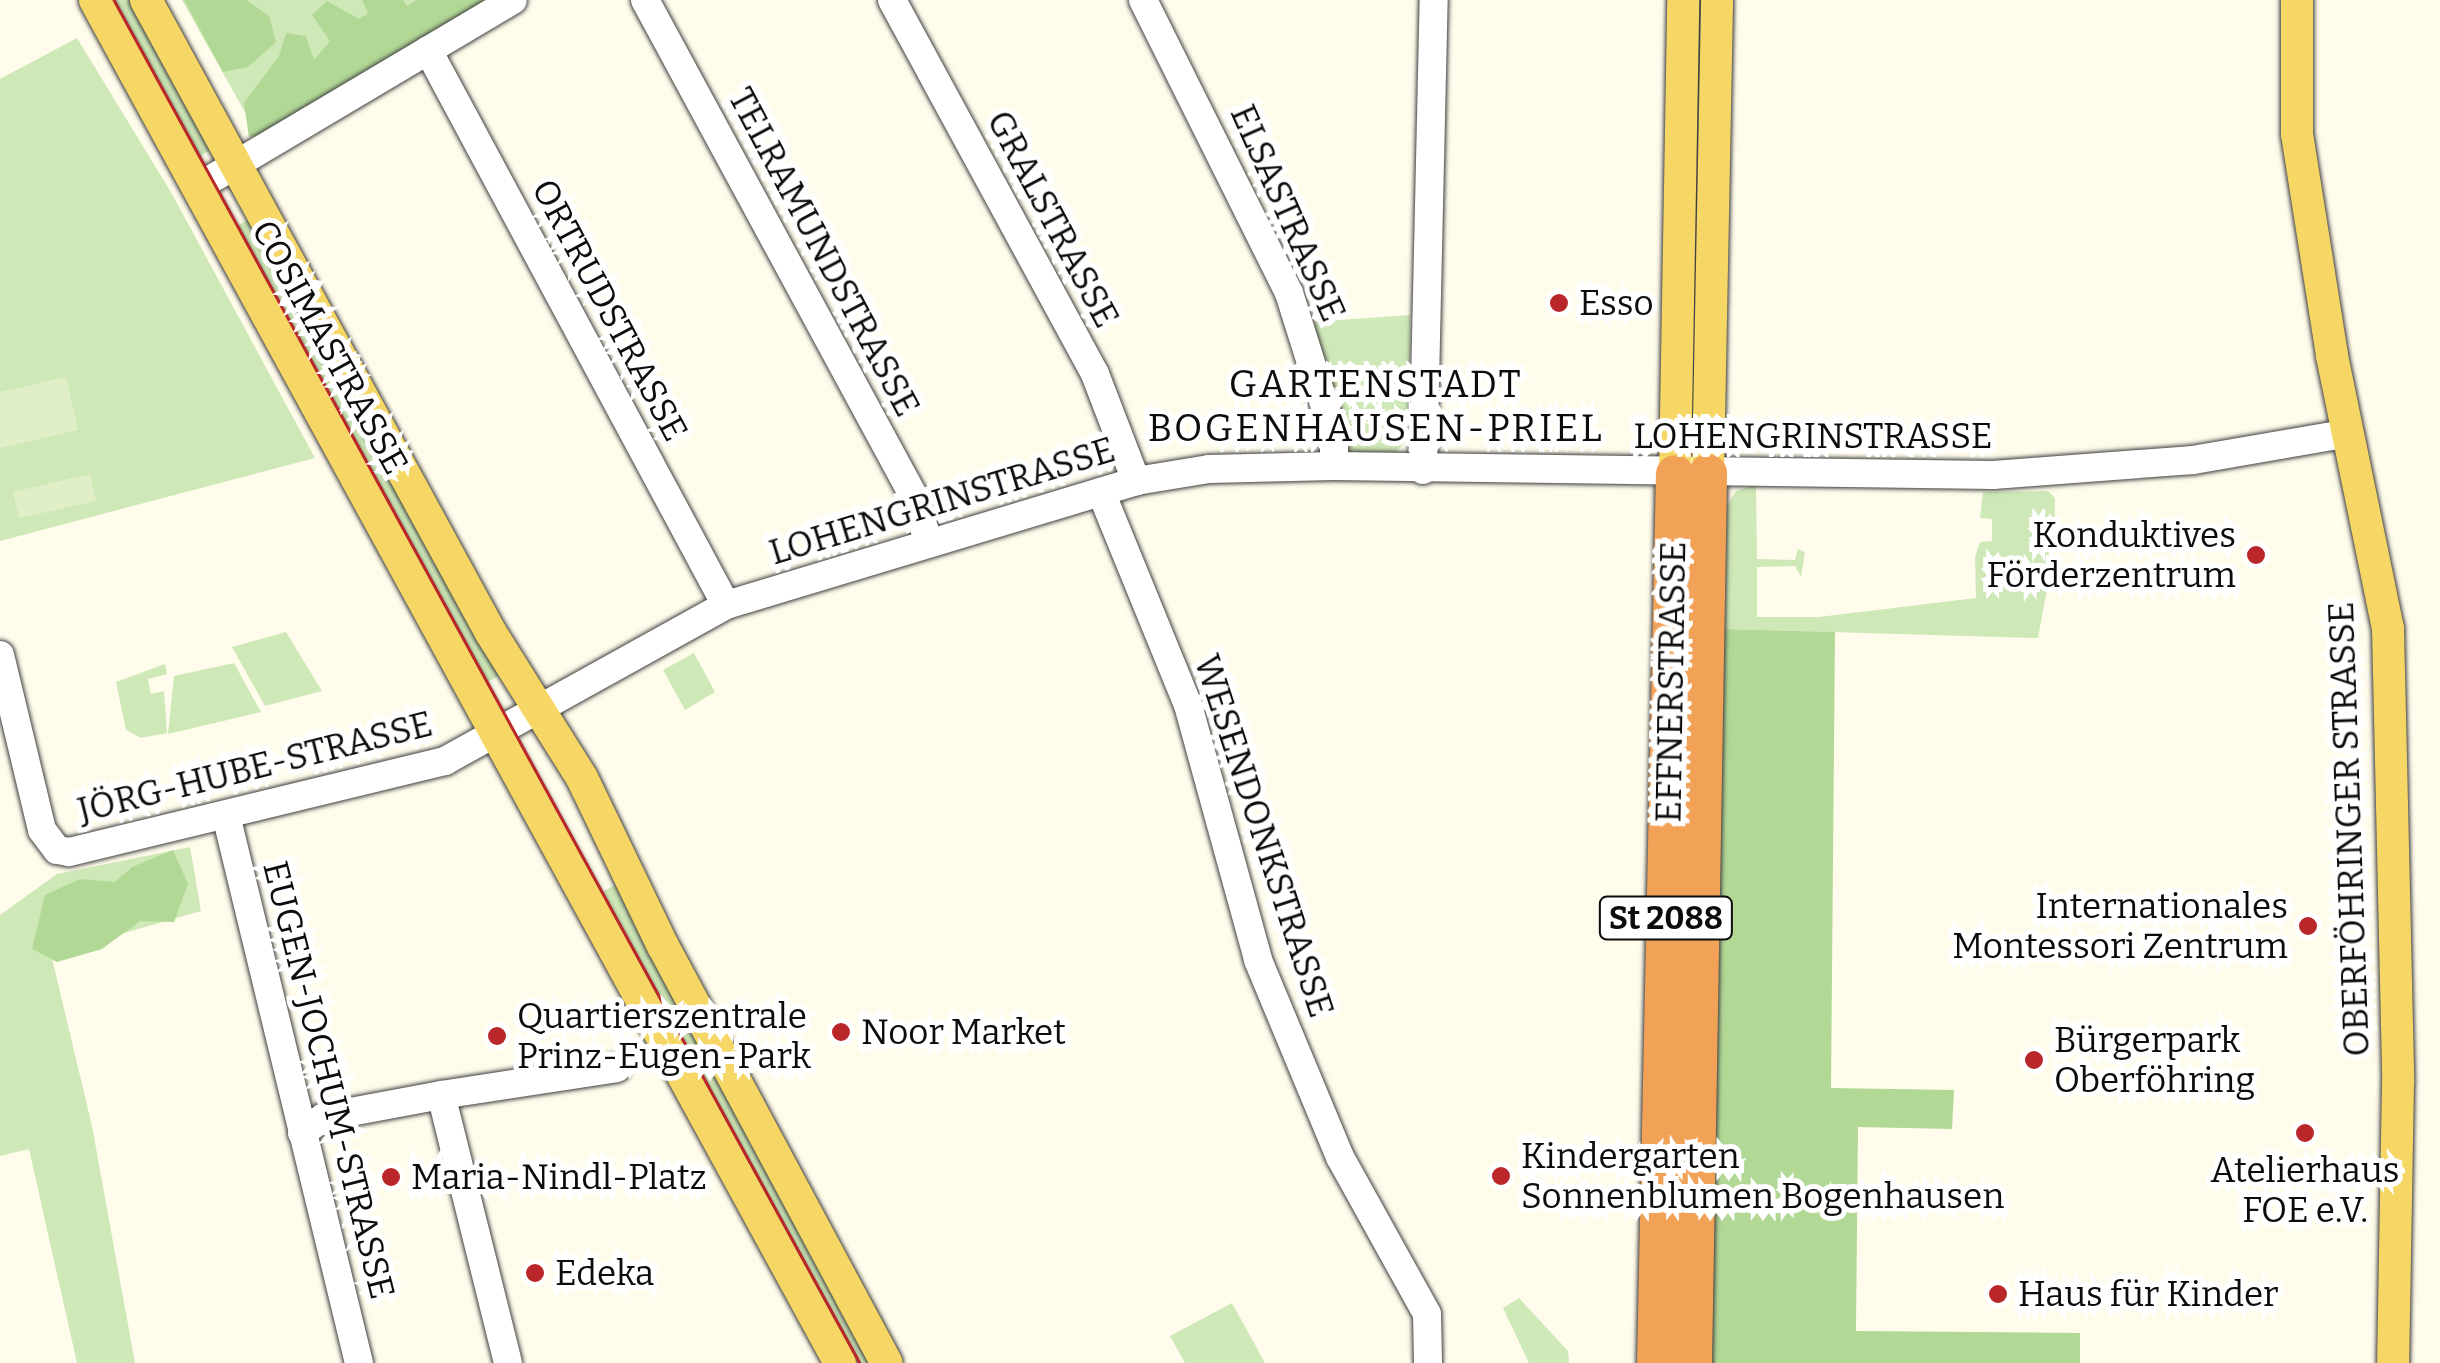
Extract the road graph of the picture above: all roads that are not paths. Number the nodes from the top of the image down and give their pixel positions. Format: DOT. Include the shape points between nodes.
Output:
graph roads {
  1 [pos="94,0"];
  2 [pos="146,0"];
  3 [pos="514,0"];
  4 [pos="645,0"];
  5 [pos="892,0"];
  6 [pos="1143,0"];
  7 [pos="1434,0"];
  8 [pos="1682,0"];
  9 [pos="2297,0"];
  10 [pos="1717,1"];
  11 [pos="428,50"];
  12 [pos="236,163"];
  13 [pos="198,187"];
  14 [pos="2349,433"];
  15 [pos="1334,466"];
  16 [pos="1423,470"];
  17 [pos="1692,473"];
  18 [pos="1136,481"];
  19 [pos="1101,492"];
  20 [pos="929,543"];
  21 [pos="726,605"];
  22 [pos="0,656"];
  23 [pos="541,708"];
  24 [pos="492,735"];
  25 [pos="226,815"];
  26 [pos="617,1068"];
  27 [pos="440,1095"];
  28 [pos="302,1133"];
  29 [pos="360,1363"];
  30 [pos="508,1363"];
  31 [pos="840,1363"];
  32 [pos="887,1363"];
  33 [pos="1428,1363"];
  34 [pos="1656,1363"];
  35 [pos="1693,1363"];
  36 [pos="2394,1363"];
  1 -- 13 [label="main road, COSIMASTRASSE"];
  2 -- 12 [label="main road, COSIMASTRASSE"];
  3 -- 11 [label="street"];
  4 -- 20 [label="street, TELRAMUNDSTRASSE" via="913,496"];
  5 -- 18 [label="street, GRALSTRASSE" via="1094,374"];
  6 -- 15 [label="street, ELSASTRASSE" via="1289,293 1334,436"];
  7 -- 16 [label="street"];
  8 -- 17 [label="main road, EFFNERSTRASSE / St 2088"];
  9 -- 14 [label="main road, OBERFÖHRINGER STRASSE" via="2297,134"];
  10 -- 17 [label="main road, EFFNERSTRASSE / St 2088"];
  11 -- 12 [label="street"];
  11 -- 21 [label="street, ORTRUDSTRASSE"];
  12 -- 13 [label="street"];
  12 -- 23 [label="main road, COSIMASTRASSE" via="492,633"];
  13 -- 24 [label="main road, COSIMASTRASSE"];
  14 -- 17 [label="street, LOHENGRINSTRASSE" via="2193,460 2059,472"];
  14 -- 36 [label="main road, OBERFÖHRINGER STRASSE" via="2388,628 2392,702"];
  15 -- 16 [label="street, LOHENGRINSTRASSE"];
  15 -- 18 [label="street, LOHENGRINSTRASSE" via="1209,469"];
  16 -- 17 [label="street, LOHENGRINSTRASSE"];
  17 -- 34 [label="highway, EFFNERSTRASSE / St 2088"];
  17 -- 35 [label="highway, EFFNERSTRASSE / St 2088"];
  18 -- 19 [label="street, LOHENGRINSTRASSE"];
  19 -- 20 [label="street, LOHENGRINSTRASSE"];
  19 -- 33 [label="street, WESENDONKSTRASSE" via="1188,704 1258,960 1328,1131 1427,1314"];
  20 -- 21 [label="street, LOHENGRINSTRASSE"];
  21 -- 23 [label="street, LOHENGRINSTRASSE"];
  22 -- 25 [label="street, JÖRG-HUBE-STRASSE" via="42,830 57,850 83,851"];
  23 -- 24 [label="street"];
  23 -- 32 [label="main road, COSIMASTRASSE"];
  24 -- 25 [label="street, JÖRG-HUBE-STRASSE" via="445,761"];
  24 -- 31 [label="main road, COSIMASTRASSE" via="629,970"];
  25 -- 28 [label="street, EUGEN-JOCHUM-STRASSE"];
  26 -- 27 [label="street"];
  27 -- 28 [label="street" via="324,1117"];
  27 -- 30 [label="street"];
  28 -- 29 [label="street, EUGEN-JOCHUM-STRASSE"];
}
